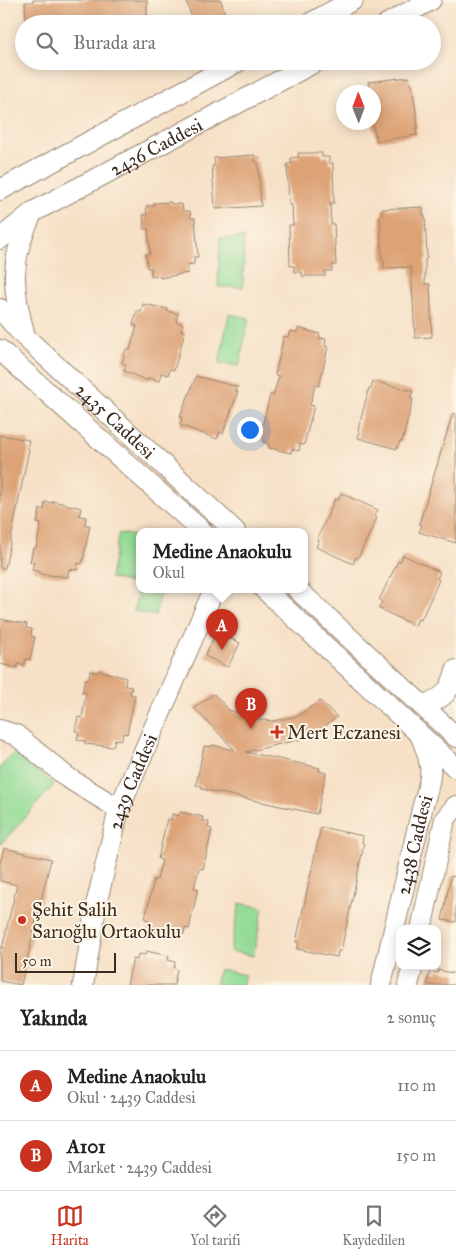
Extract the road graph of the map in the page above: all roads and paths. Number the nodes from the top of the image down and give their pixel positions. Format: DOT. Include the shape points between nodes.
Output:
graph roads {
  1 [pos="353,0"];
  2 [pos="431,0"];
  3 [pos="326,15"];
  4 [pos="403,15"];
  5 [pos="222,70"];
  6 [pos="300,70"];
  7 [pos="0,190"];
  8 [pos="33,212"];
  9 [pos="0,239"];
  10 [pos="0,309"];
  11 [pos="25,337"];
  12 [pos="0,350"];
  13 [pos="199,528"];
  14 [pos="232,528"];
  15 [pos="212,593"];
  16 [pos="268,593"];
  17 [pos="301,593"];
  18 [pos="456,670"];
  19 [pos="422,705"];
  20 [pos="0,730"];
  21 [pos="420,735"];
  22 [pos="456,737"];
  23 [pos="456,768"];
  24 [pos="456,806"];
  25 [pos="119,809"];
  26 [pos="422,925"];
  27 [pos="412,970"];
  28 [pos="83,985"];
  29 [pos="380,985"];
  30 [pos="408,985"];
  1 -- 3 [label="street"];
  2 -- 4 [label="street"];
  5 -- 7 [label="street, 2436 Caddesi"];
  6 -- 8 [label="street, 2436 Caddesi"];
  8 -- 9 [label="street, 2436 Caddesi"];
  8 -- 11 [label="street" via="19,240 14,276 17,310"];
  10 -- 11 [label="street, 2435 Caddesi"];
  11 -- 14 [label="street, 2435 Caddesi"];
  12 -- 13 [label="street, 2435 Caddesi"];
  15 -- 25 [label="street, 2439 Caddesi"];
  16 -- 21 [label="street"];
  17 -- 19 [label="street"];
  18 -- 19 [label="street" via="448,692 436,701"];
  19 -- 22 [label="street"];
  20 -- 25 [label="street" via="16,735 68,778"];
  21 -- 23 [label="street"];
  21 -- 29 [label="street, 2438 Caddesi" via="432,764 432,778"];
  24 -- 26 [label="street, 2438 Caddesi" via="445,820"];
  25 -- 28 [label="street, 2439 Caddesi" via="97,901"];
  27 -- 30 [label="street"];
}
